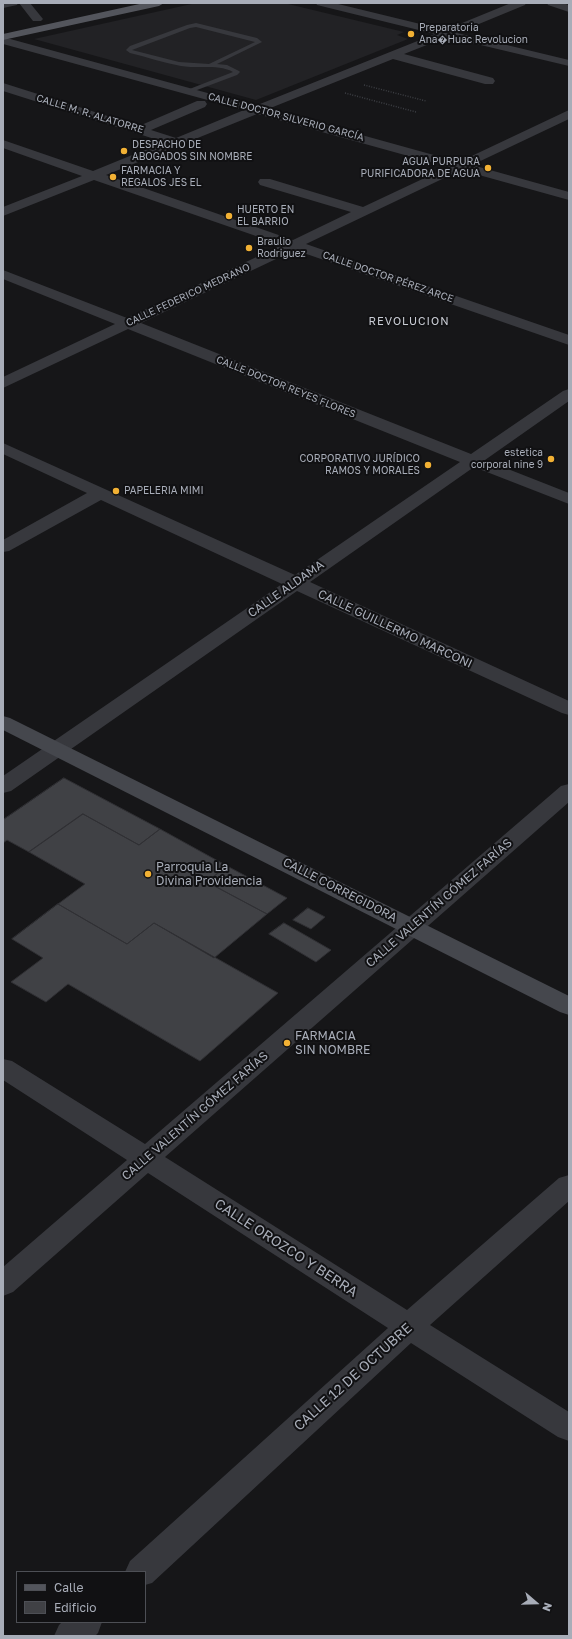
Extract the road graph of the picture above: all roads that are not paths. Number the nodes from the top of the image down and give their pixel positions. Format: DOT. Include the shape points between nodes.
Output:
graph roads {
  1 [pos="13,3"];
  2 [pos="24,3"];
  3 [pos="110,3"];
  4 [pos="159,3"];
  5 [pos="321,3"];
  6 [pos="521,3"];
  7 [pos="552,3"];
  8 [pos="3,5"];
  9 [pos="569,9"];
  10 [pos="37,19"];
  11 [pos="3,26"];
  12 [pos="447,34"];
  13 [pos="3,38"];
  14 [pos="393,55"];
  15 [pos="569,63"];
  16 [pos="212,64"];
  17 [pos="489,80"];
  18 [pos="3,87"];
  19 [pos="189,91"];
  20 [pos="201,104"];
  21 [pos="258,109"];
  22 [pos="569,114"];
  23 [pos="563,122"];
  24 [pos="140,130"];
  25 [pos="176,142"];
  26 [pos="3,144"];
  27 [pos="461,166"];
  28 [pos="92,175"];
  29 [pos="265,182"];
  30 [pos="569,196"];
  31 [pos="6,208"];
  32 [pos="362,212"];
  33 [pos="294,245"];
  34 [pos="3,274"];
  35 [pos="129,323"];
  36 [pos="569,340"];
  37 [pos="3,383"];
  38 [pos="569,394"];
  39 [pos="3,448"];
  40 [pos="472,462"];
  41 [pos="100,493"];
  42 [pos="569,499"];
  43 [pos="3,547"];
  44 [pos="295,583"];
  45 [pos="569,708"];
  46 [pos="3,722"];
  47 [pos="57,749"];
  48 [pos="3,786"];
  49 [pos="569,791"];
  50 [pos="412,926"];
  51 [pos="569,1006"];
  52 [pos="3,1068"];
  53 [pos="147,1158"];
  54 [pos="569,1185"];
  55 [pos="3,1284"];
  56 [pos="408,1327"];
  57 [pos="569,1428"];
  58 [pos="142,1571"];
  59 [pos="85,1623"];
  60 [pos="71,1636"];
  1 -- 8 [label="street"];
  2 -- 10 [label="street"];
  3 -- 10 [label="main road"];
  4 -- 13 [label="main road"];
  5 -- 12 [label="street"];
  6 -- 12 [label="street"];
  7 -- 9 [label="street"];
  10 -- 11 [label="main road"];
  12 -- 14 [label="street"];
  12 -- 15 [label="street"];
  13 -- 19 [label="street, CALLE DOCTOR SILVERIO GARCÍA"];
  14 -- 17 [label="street"];
  14 -- 21 [label="street"];
  16 -- 16 [label="lane" via="259,42 196,25 129,50 184,65"];
  16 -- 19 [label="lane" via="237,72"];
  18 -- 24 [label="street, CALLE M. R. ALATORRE"];
  19 -- 21 [label="street, CALLE DOCTOR SILVERIO GARCÍA"];
  20 -- 24 [label="street"];
  21 -- 25 [label="street"];
  21 -- 27 [label="street, CALLE DOCTOR SILVERIO GARCÍA"];
  22 -- 23 [label="street, CALLE FEDERICO MEDRANO"];
  23 -- 27 [label="street, CALLE FEDERICO MEDRANO"];
  24 -- 25 [label="street, CALLE M. R. ALATORRE"];
  25 -- 28 [label="street"];
  26 -- 28 [label="street, CALLE DOCTOR PÉREZ ARCE"];
  27 -- 30 [label="street, CALLE DOCTOR SILVERIO GARCÍA"];
  27 -- 32 [label="street, CALLE FEDERICO MEDRANO"];
  28 -- 31 [label="street"];
  28 -- 33 [label="street, CALLE DOCTOR PÉREZ ARCE"];
  29 -- 32 [label="street"];
  32 -- 33 [label="street, CALLE FEDERICO MEDRANO"];
  33 -- 35 [label="street, CALLE FEDERICO MEDRANO"];
  33 -- 36 [label="street, CALLE DOCTOR PÉREZ ARCE"];
  34 -- 35 [label="street, CALLE DOCTOR REYES FLORES"];
  35 -- 37 [label="street, CALLE FEDERICO MEDRANO"];
  35 -- 40 [label="street, CALLE DOCTOR REYES FLORES"];
  38 -- 40 [label="street, CALLE ALDAMA"];
  39 -- 41 [label="street, CALLE GUILLERMO MARCONI"];
  40 -- 42 [label="street, CALLE DOCTOR REYES FLORES"];
  40 -- 44 [label="street, CALLE ALDAMA"];
  41 -- 43 [label="street"];
  41 -- 44 [label="street, CALLE GUILLERMO MARCONI"];
  44 -- 45 [label="street, CALLE GUILLERMO MARCONI"];
  44 -- 47 [label="street, CALLE ALDAMA"];
  46 -- 47 [label="street, CALLE CORREGIDORA"];
  47 -- 48 [label="street, CALLE ALDAMA"];
  47 -- 50 [label="street, CALLE CORREGIDORA"];
  49 -- 50 [label="street, CALLE VALENTÍN GÓMEZ FARÍAS"];
  50 -- 51 [label="street, CALLE CORREGIDORA"];
  50 -- 53 [label="street, CALLE VALENTÍN GÓMEZ FARÍAS"];
  52 -- 53 [label="street, CALLE OROZCO Y BERRA"];
  53 -- 55 [label="street, CALLE VALENTÍN GÓMEZ FARÍAS"];
  53 -- 56 [label="street, CALLE OROZCO Y BERRA"];
  54 -- 56 [label="street, CALLE 12 DE OCTUBRE"];
  56 -- 57 [label="street, CALLE OROZCO Y BERRA"];
  56 -- 58 [label="street, CALLE 12 DE OCTUBRE"];
  59 -- 60 [label="street"];
}
